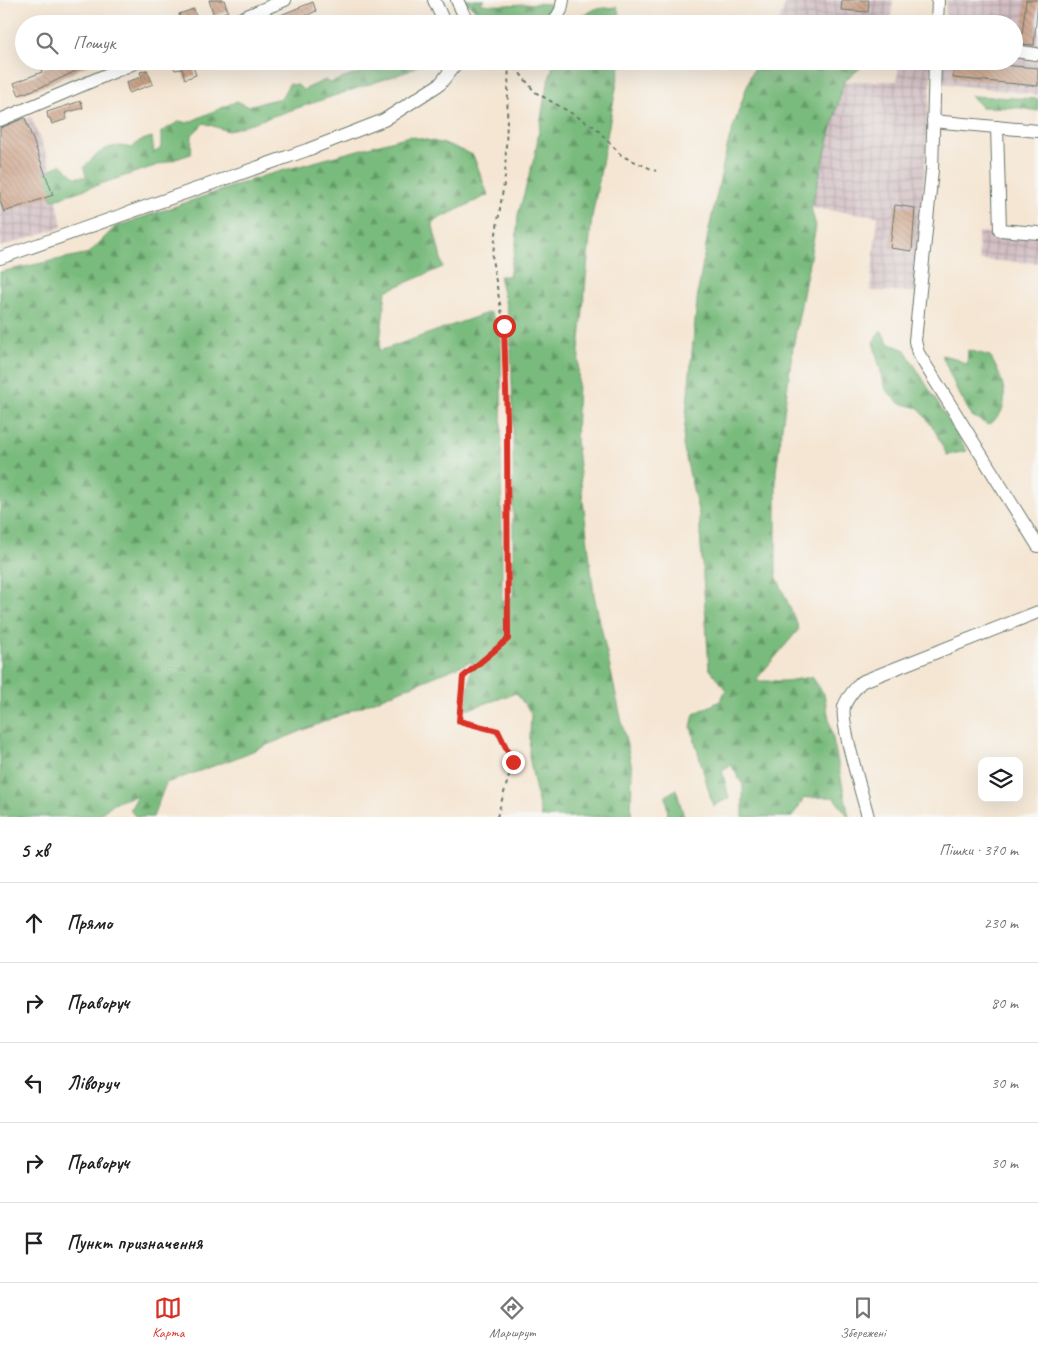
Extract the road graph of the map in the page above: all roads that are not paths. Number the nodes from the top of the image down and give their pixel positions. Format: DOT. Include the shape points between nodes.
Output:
graph roads {
  1 [pos="284,0"];
  2 [pos="434,0"];
  3 [pos="457,0"];
  4 [pos="563,0"];
  5 [pos="938,0"];
  6 [pos="249,15"];
  7 [pos="442,15"];
  8 [pos="464,15"];
  9 [pos="558,15"];
  10 [pos="937,15"];
  11 [pos="1023,52"];
  12 [pos="1036,54"];
  13 [pos="118,70"];
  14 [pos="452,70"];
  15 [pos="934,70"];
  16 [pos="0,120"];
  17 [pos="933,121"];
  18 [pos="998,127"];
  19 [pos="1038,131"];
  20 [pos="1038,233"];
  21 [pos="0,258"];
  22 [pos="1038,546"];
  23 [pos="1038,612"];
  24 [pos="868,817"];
  1 -- 6 [label="street"];
  2 -- 7 [label="street"];
  3 -- 8 [label="street"];
  4 -- 9 [label="street"];
  5 -- 10 [label="street"];
  11 -- 12 [label="street"];
  13 -- 16 [label="street"];
  14 -- 21 [label="street" via="440,84 384,120"];
  15 -- 17 [label="street"];
  17 -- 18 [label="street"];
  17 -- 22 [label="street" via="932,170 916,347"];
  18 -- 19 [label="street"];
  18 -- 20 [label="street" via="1000,230"];
  23 -- 24 [label="street" via="862,682 851,694 844,708 846,734"];
}
